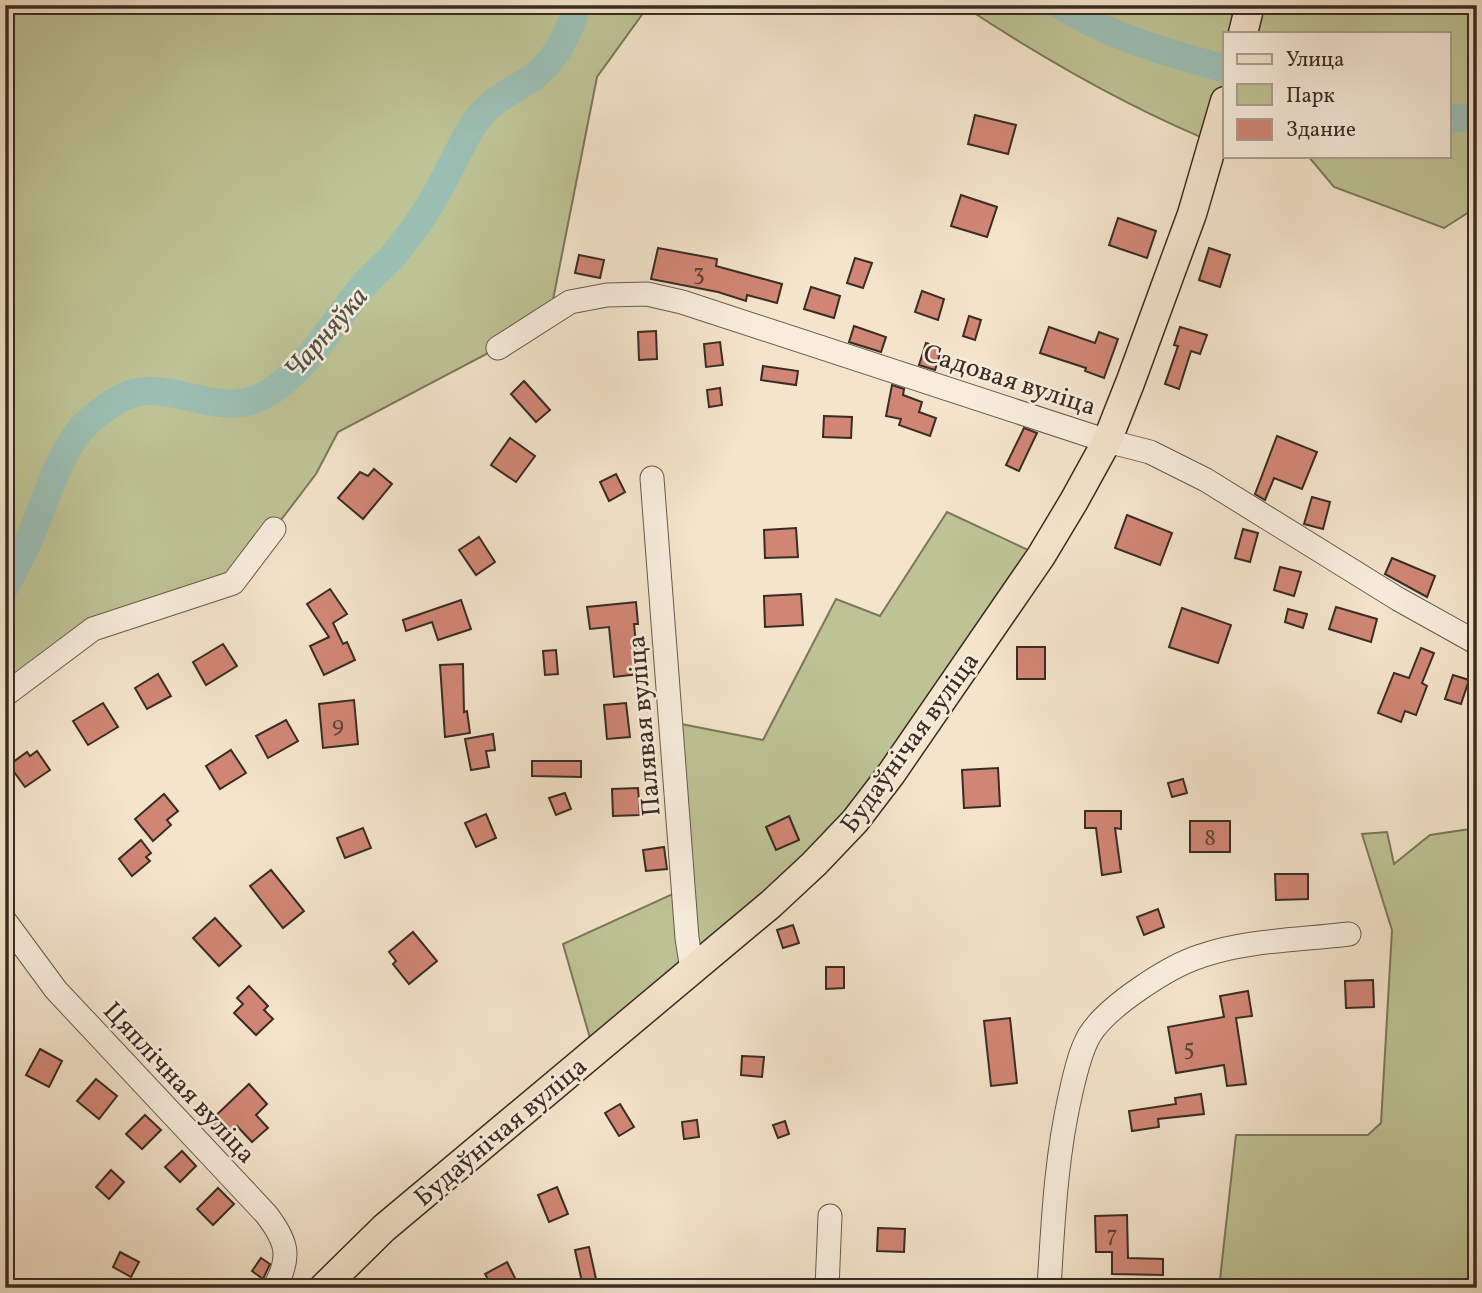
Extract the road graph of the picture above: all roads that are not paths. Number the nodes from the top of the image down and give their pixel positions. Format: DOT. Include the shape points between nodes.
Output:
graph roads {
  1 [pos="1250,5"];
  2 [pos="1243,32"];
  3 [pos="1223,109"];
  4 [pos="498,348"];
  5 [pos="1107,441"];
  6 [pos="652,478"];
  7 [pos="274,529"];
  8 [pos="1477,643"];
  9 [pos="5,695"];
  10 [pos="5,921"];
  11 [pos="1349,934"];
  12 [pos="692,970"];
  13 [pos="830,1216"];
  14 [pos="274,1288"];
  15 [pos="323,1288"];
  16 [pos="827,1288"];
  17 [pos="1049,1288"];
  1 -- 2 [label="main road"];
  3 -- 5 [label="main road, Будаўнічая вуліца" via="1187,226"];
  4 -- 5 [label="street, Садовая вуліца" via="570,302 646,293"];
  5 -- 8 [label="street, Садовая вуліца" via="1150,453 1206,480"];
  5 -- 12 [label="main road, Будаўнічая вуліца" via="1041,556 855,821 771,904"];
  6 -- 12 [label="street, Палявая вуліца"];
  7 -- 9 [label="street" via="233,583 93,629"];
  10 -- 14 [label="street, Цяплічная вуліца" via="56,990 280,1232 286,1260"];
  11 -- 17 [label="street" via="1200,956 1122,1001 1089,1035 1075,1071 1060,1136"];
  12 -- 15 [label="main road, Будаўнічая вуліца" via="384,1228"];
  13 -- 16 [label="street"];
}
